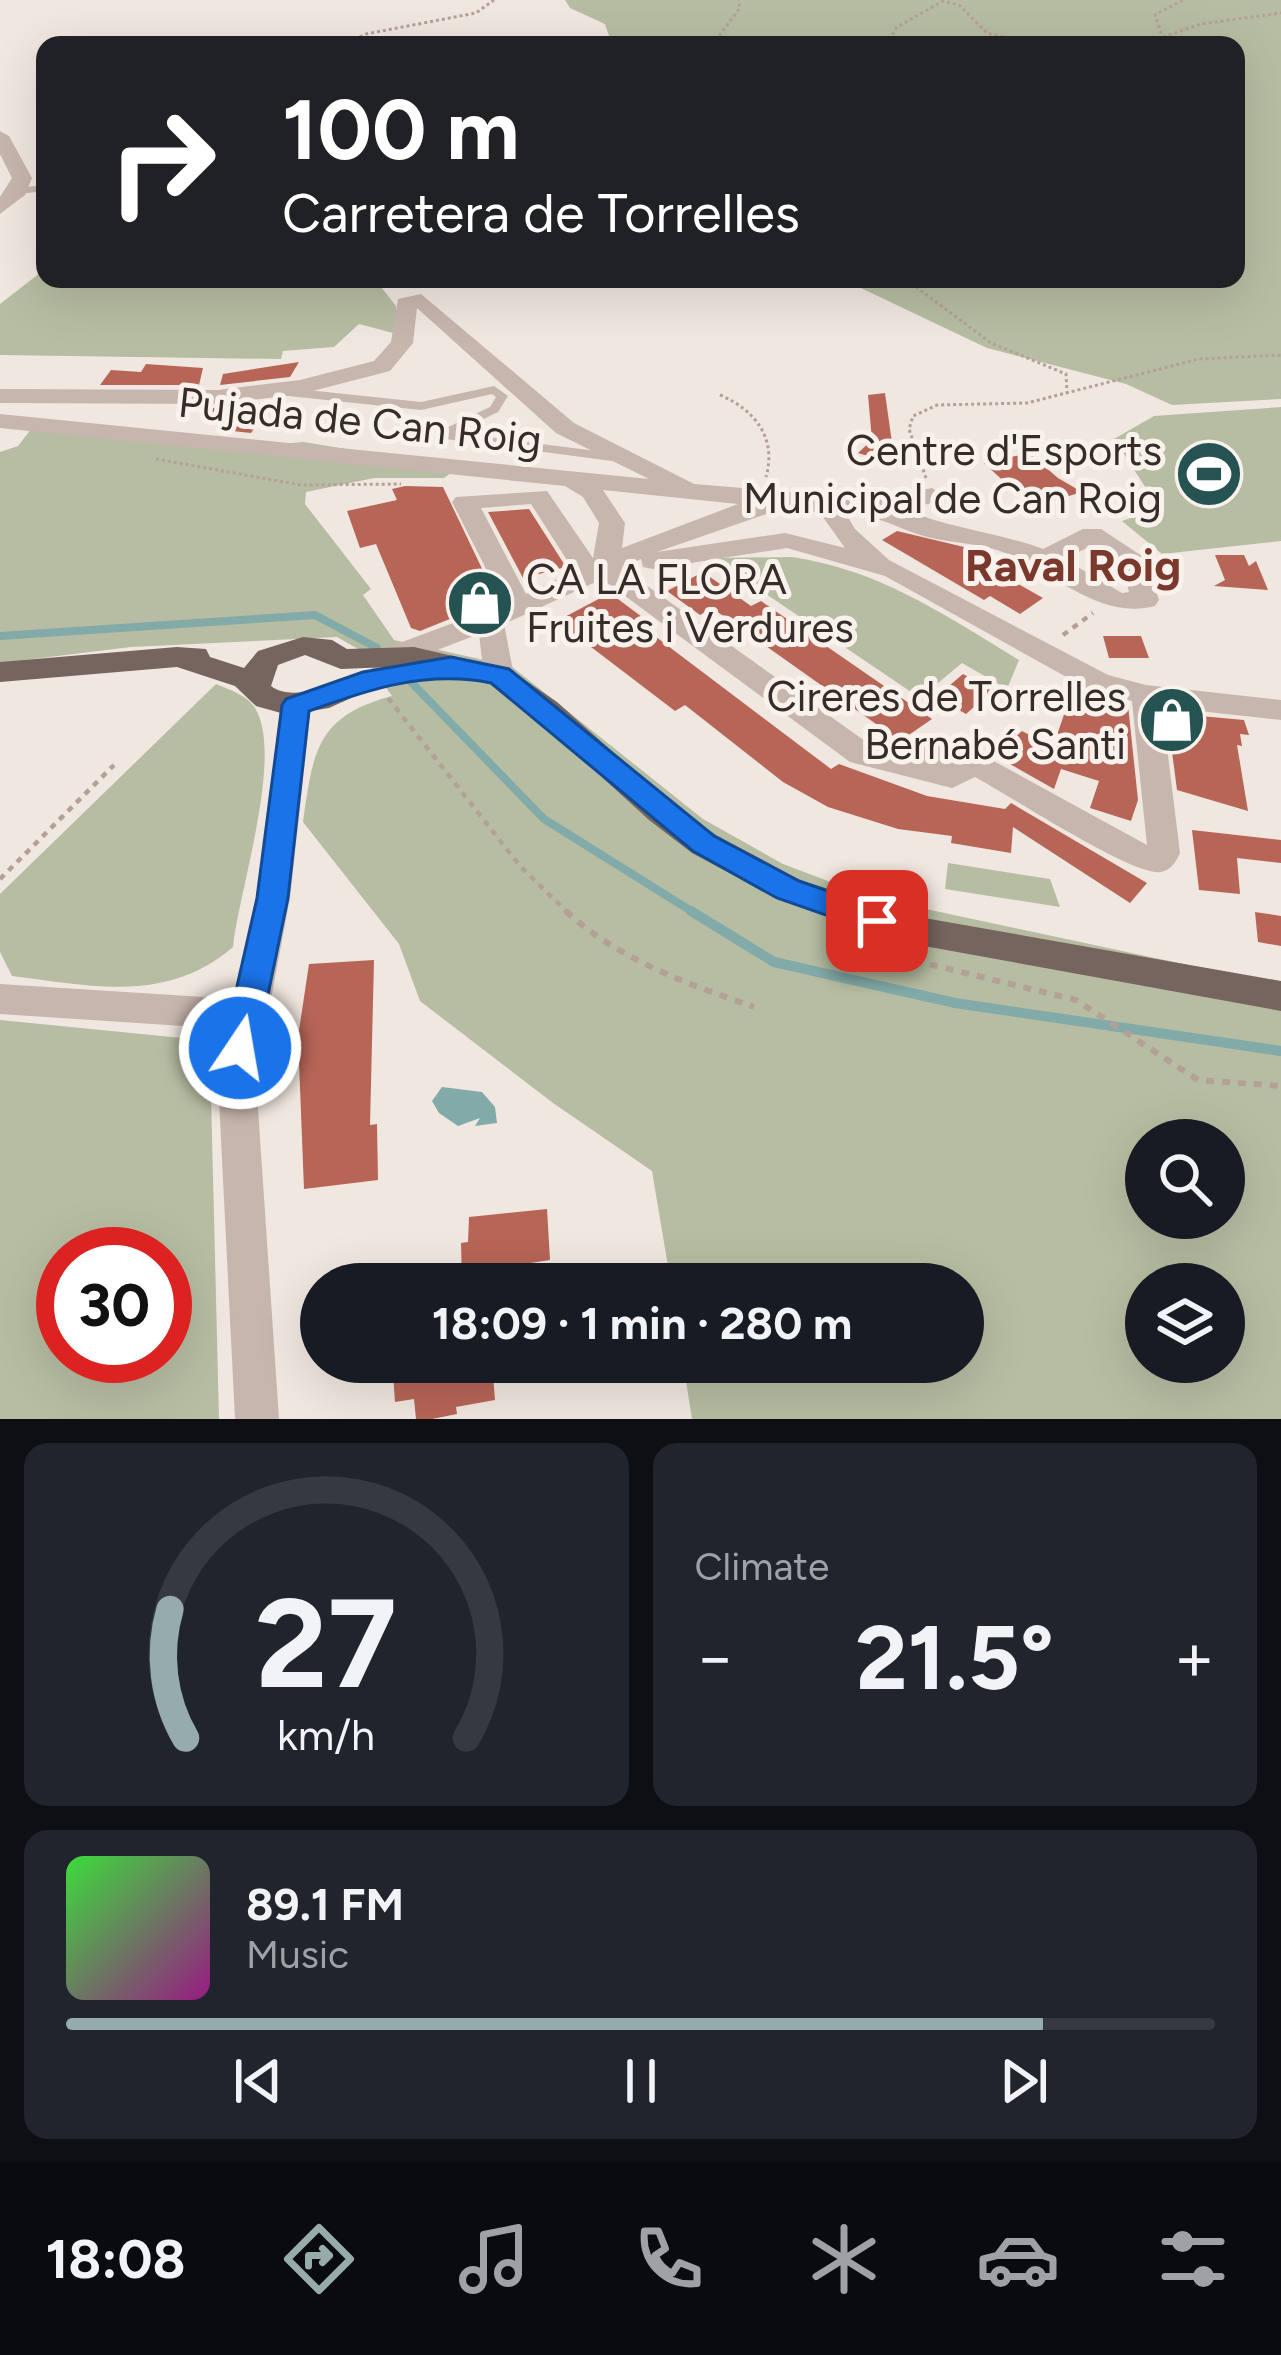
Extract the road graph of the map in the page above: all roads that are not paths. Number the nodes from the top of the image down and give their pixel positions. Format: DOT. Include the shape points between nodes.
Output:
graph roads {
  1 [pos="0,136"];
  2 [pos="36,189"];
  3 [pos="18,191"];
  4 [pos="0,208"];
  5 [pos="279,392"];
  6 [pos="0,396"];
  7 [pos="0,422"];
  8 [pos="574,482"];
  9 [pos="692,494"];
  10 [pos="927,497"];
  11 [pos="761,507"];
  12 [pos="879,507"];
  13 [pos="833,516"];
  14 [pos="791,542"];
  15 [pos="1044,560"];
  16 [pos="876,561"];
  17 [pos="598,572"];
  18 [pos="520,608"];
  19 [pos="494,630"];
  20 [pos="451,666"];
  21 [pos="380,669"];
  22 [pos="0,672"];
  23 [pos="262,672"];
  24 [pos="338,674"];
  25 [pos="499,676"];
  26 [pos="1146,695"];
  27 [pos="296,705"];
  28 [pos="1281,710"];
  29 [pos="1281,996"];
  30 [pos="0,999"];
  31 [pos="248,1015"];
  32 [pos="257,1419"];
  1 -- 3 [label="street" via="22,172"];
  2 -- 3 [label="lane"];
  3 -- 4 [label="street"];
  5 -- 6 [label="street"];
  5 -- 9 [label="street" via="382,366 403,344 406,304 425,302 565,428"];
  5 -- 9 [label="lane" via="422,406 494,390 502,396 494,410 442,435 594,452"];
  7 -- 8 [label="street, Pujada de Can Roig"];
  8 -- 9 [label="street, Pujada de Can Roig"];
  8 -- 17 [label="street" via="592,492 612,523"];
  9 -- 11 [label="street, Pujada de Can Roig"];
  10 -- 12 [label="street"];
  11 -- 13 [label="street"];
  11 -- 14 [label="street"];
  11 -- 17 [label="street"];
  12 -- 13 [label="street"];
  12 -- 15 [label="street"];
  13 -- 14 [label="street" via="823,540"];
  13 -- 16 [label="street"];
  14 -- 16 [label="street"];
  14 -- 17 [label="street"];
  15 -- 15 [label="street" via="1123,604 1146,598 1135,564 1092,535"];
  16 -- 26 [label="street" via="1098,682"];
  17 -- 18 [label="street"];
  17 -- 18 [label="street" via="538,496 465,502"];
  17 -- 26 [label="street" via="874,760 899,766 942,750 1156,861 1164,853"];
  18 -- 19 [label="street"];
  18 -- 21 [label="street"];
  19 -- 20 [label="street"];
  19 -- 25 [label="street"];
  20 -- 21 [label="main road"];
  20 -- 25 [label="main road"];
  21 -- 24 [label="main road"];
  22 -- 23 [label="main road" via="177,657"];
  23 -- 24 [label="main road" via="313,646"];
  23 -- 27 [label="main road" via="273,702"];
  24 -- 27 [label="main road"];
  25 -- 29 [label="main road" via="660,812 788,889 913,930"];
  26 -- 28 [label="street"];
  27 -- 31 [label="street" via="273,898"];
  30 -- 31 [label="street"];
  31 -- 32 [label="street" via="239,1138"];
}
